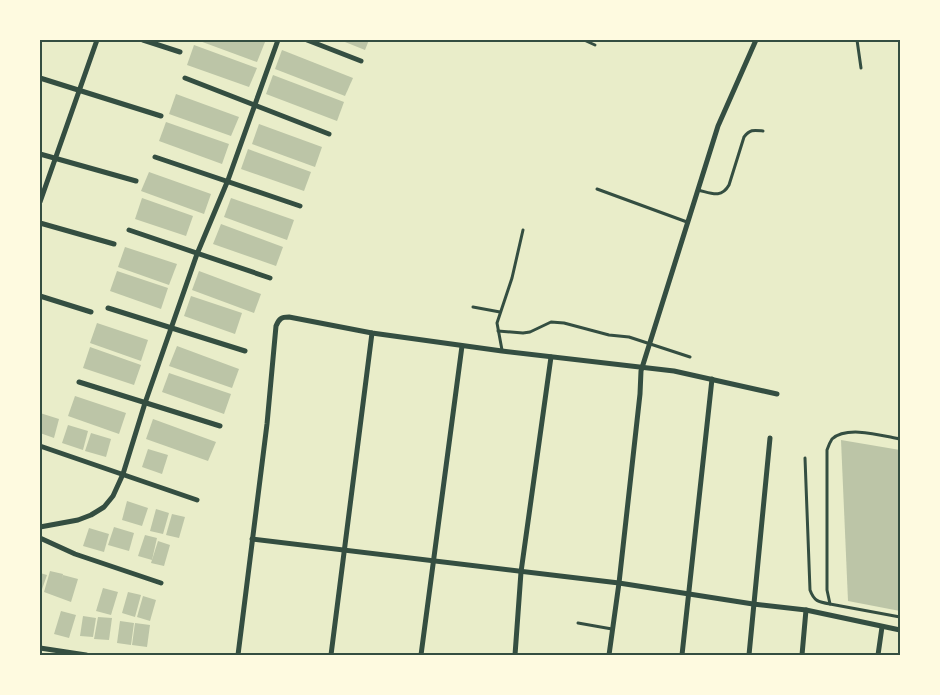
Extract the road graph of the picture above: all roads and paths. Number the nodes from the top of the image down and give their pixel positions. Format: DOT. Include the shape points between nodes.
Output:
graph roads {
  1 [pos="97,40"];
  2 [pos="143,40"];
  3 [pos="278,40"];
  4 [pos="307,40"];
  5 [pos="584,40"];
  6 [pos="756,40"];
  7 [pos="857,40"];
  8 [pos="595,45"];
  9 [pos="180,52"];
  10 [pos="361,61"];
  11 [pos="861,68"];
  12 [pos="40,78"];
  13 [pos="186,78"];
  14 [pos="80,90"];
  15 [pos="255,104"];
  16 [pos="161,116"];
  17 [pos="763,131"];
  18 [pos="329,134"];
  19 [pos="40,154"];
  20 [pos="155,157"];
  21 [pos="56,158"];
  22 [pos="228,180"];
  23 [pos="136,181"];
  24 [pos="596,189"];
  25 [pos="698,190"];
  26 [pos="40,202"];
  27 [pos="300,206"];
  28 [pos="687,222"];
  29 [pos="40,223"];
  30 [pos="129,230"];
  31 [pos="523,230"];
  32 [pos="114,244"];
  33 [pos="197,254"];
  34 [pos="270,278"];
  35 [pos="40,296"];
  36 [pos="473,307"];
  37 [pos="108,308"];
  38 [pos="91,312"];
  39 [pos="500,312"];
  40 [pos="171,328"];
  41 [pos="498,331"];
  42 [pos="372,333"];
  43 [pos="649,343"];
  44 [pos="462,346"];
  45 [pos="245,351"];
  46 [pos="502,351"];
  47 [pos="551,356"];
  48 [pos="690,357"];
  49 [pos="641,369"];
  50 [pos="712,381"];
  51 [pos="79,382"];
  52 [pos="777,394"];
  53 [pos="145,403"];
  54 [pos="220,426"];
  55 [pos="770,438"];
  56 [pos="900,440"];
  57 [pos="40,446"];
  58 [pos="805,458"];
  59 [pos="122,474"];
  60 [pos="197,500"];
  61 [pos="40,527"];
  62 [pos="40,538"];
  63 [pos="252,539"];
  64 [pos="344,550"];
  65 [pos="432,560"];
  66 [pos="521,572"];
  67 [pos="619,582"];
  68 [pos="161,583"];
  69 [pos="689,595"];
  70 [pos="753,604"];
  71 [pos="830,604"];
  72 [pos="806,610"];
  73 [pos="900,617"];
  74 [pos="578,623"];
  75 [pos="882,627"];
  76 [pos="612,629"];
  77 [pos="900,630"];
  78 [pos="40,648"];
  79 [pos="86,655"];
  80 [pos="238,655"];
  81 [pos="331,655"];
  82 [pos="421,655"];
  83 [pos="515,655"];
  84 [pos="609,655"];
  85 [pos="682,655"];
  86 [pos="749,655"];
  87 [pos="802,655"];
  88 [pos="878,655"];
  1 -- 14 [label="street"];
  2 -- 9 [label="street"];
  3 -- 15 [label="street"];
  4 -- 10 [label="street"];
  5 -- 8 [label="lane"];
  6 -- 25 [label="street" via="718,126"];
  7 -- 11 [label="lane"];
  12 -- 14 [label="street"];
  13 -- 15 [label="street"];
  14 -- 16 [label="street"];
  14 -- 21 [label="street"];
  15 -- 18 [label="street"];
  15 -- 22 [label="street"];
  17 -- 25 [label="lane" via="753,130 744,137 725,192 714,194"];
  19 -- 21 [label="street"];
  20 -- 22 [label="street"];
  21 -- 23 [label="street"];
  21 -- 26 [label="street"];
  22 -- 27 [label="street"];
  22 -- 33 [label="street"];
  24 -- 28 [label="lane"];
  25 -- 28 [label="street"];
  28 -- 43 [label="street"];
  29 -- 32 [label="street"];
  30 -- 33 [label="street"];
  31 -- 39 [label="lane"];
  33 -- 34 [label="street"];
  33 -- 40 [label="street"];
  35 -- 38 [label="street"];
  36 -- 39 [label="lane"];
  37 -- 40 [label="street"];
  39 -- 41 [label="lane"];
  40 -- 45 [label="street"];
  40 -- 53 [label="street"];
  41 -- 43 [label="lane" via="523,333 550,322 564,323"];
  41 -- 46 [label="lane"];
  42 -- 44 [label="street"];
  42 -- 63 [label="street" via="289,317 279,319"];
  42 -- 64 [label="street"];
  43 -- 48 [label="lane"];
  43 -- 49 [label="street"];
  44 -- 46 [label="street"];
  44 -- 65 [label="street"];
  46 -- 47 [label="street"];
  47 -- 49 [label="street"];
  47 -- 66 [label="street"];
  49 -- 50 [label="street"];
  49 -- 67 [label="street"];
  50 -- 52 [label="street"];
  50 -- 69 [label="street"];
  51 -- 53 [label="street"];
  53 -- 54 [label="street"];
  53 -- 59 [label="street"];
  55 -- 70 [label="street"];
  56 -- 71 [label="lane" via="853,432 832,440 827,450 827,590"];
  57 -- 59 [label="street"];
  58 -- 71 [label="lane" via="810,590 816,601"];
  59 -- 60 [label="street"];
  59 -- 61 [label="street" via="113,496 104,507 78,520"];
  62 -- 68 [label="street" via="74,554"];
  63 -- 64 [label="street"];
  63 -- 80 [label="street"];
  64 -- 65 [label="street"];
  64 -- 81 [label="street"];
  65 -- 66 [label="street"];
  65 -- 82 [label="street"];
  66 -- 67 [label="street"];
  66 -- 83 [label="street"];
  67 -- 69 [label="street"];
  67 -- 76 [label="street"];
  69 -- 70 [label="street"];
  69 -- 85 [label="street"];
  70 -- 72 [label="street"];
  70 -- 86 [label="street"];
  71 -- 73 [label="lane"];
  72 -- 75 [label="street"];
  72 -- 87 [label="street"];
  74 -- 76 [label="lane"];
  75 -- 77 [label="street"];
  75 -- 88 [label="street"];
  76 -- 84 [label="street"];
  78 -- 79 [label="street"];
}
